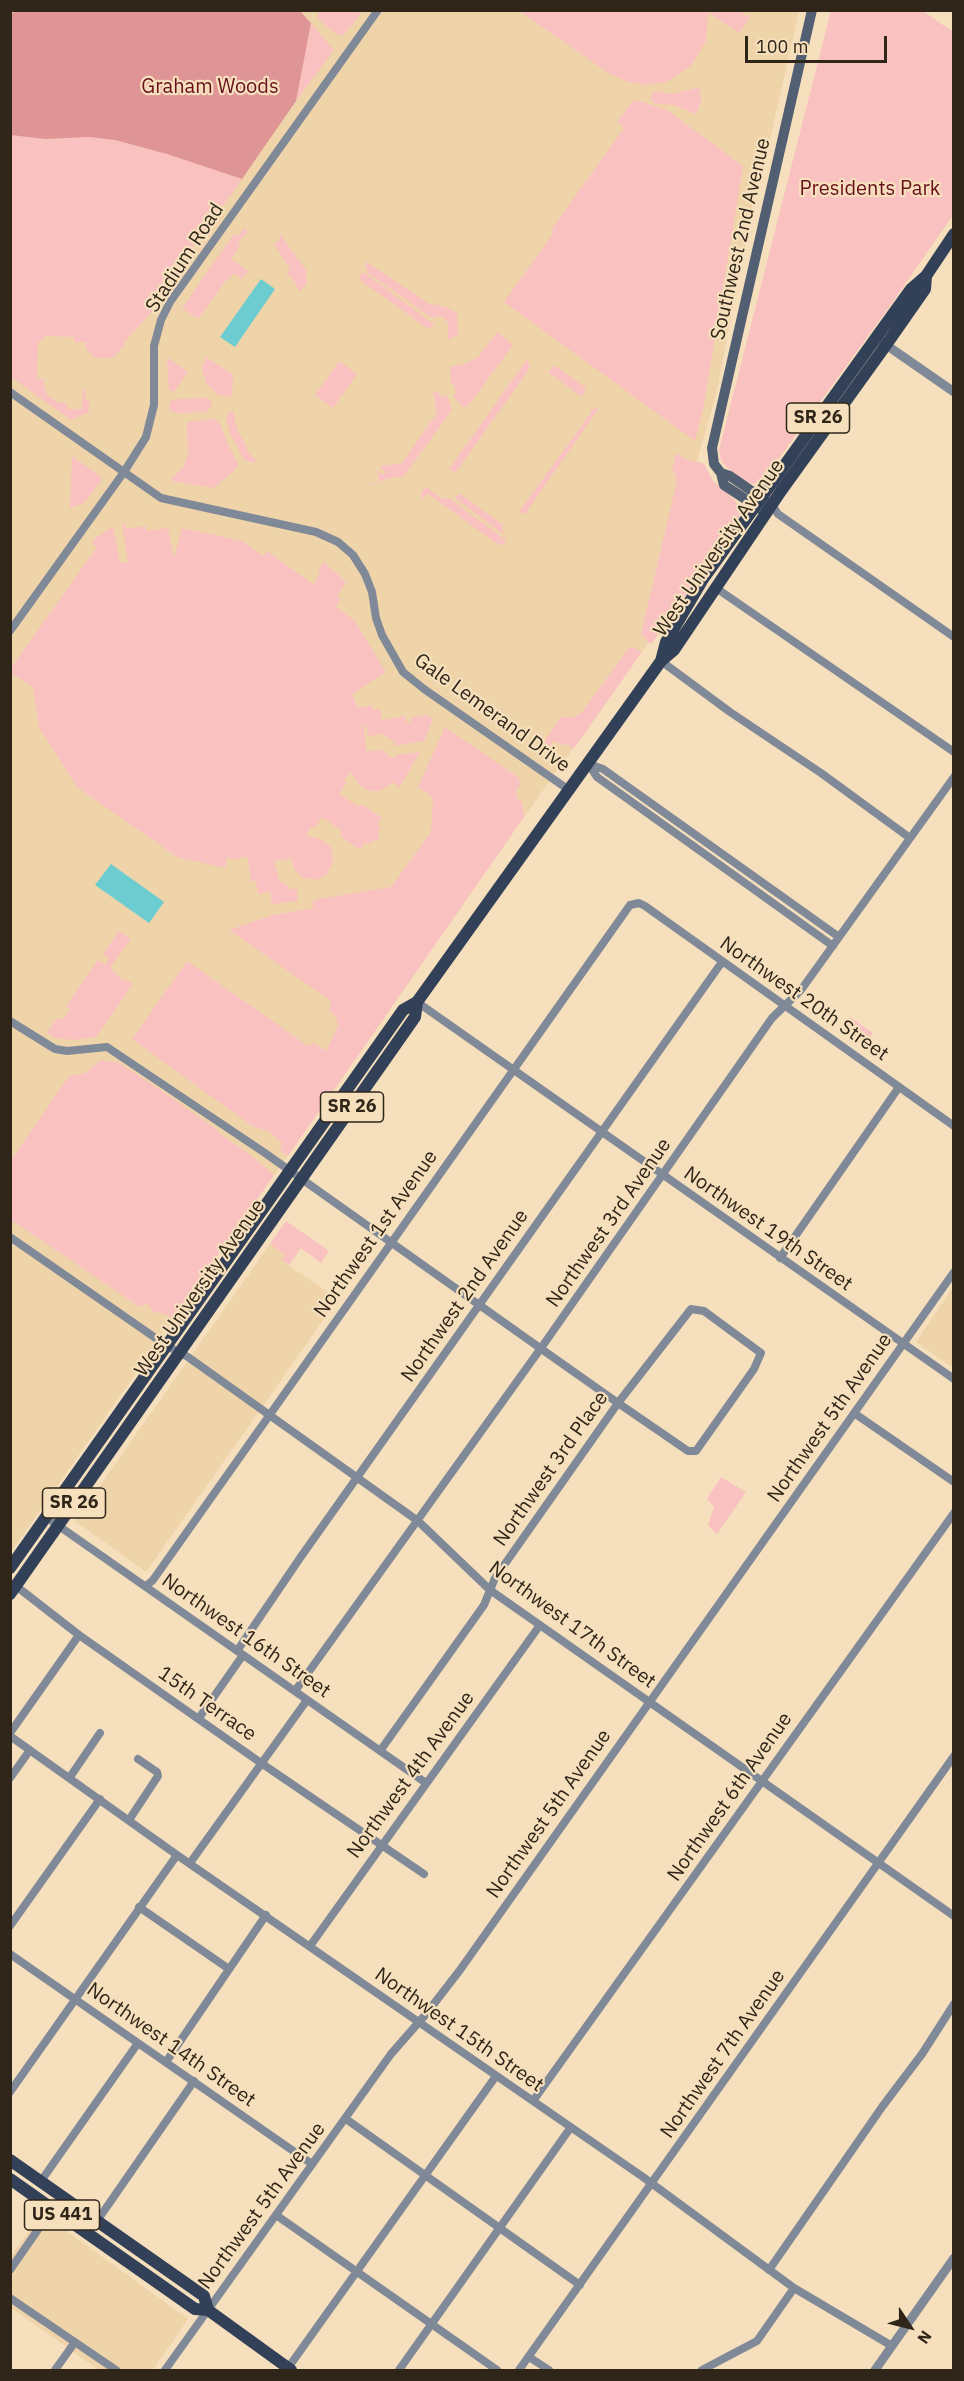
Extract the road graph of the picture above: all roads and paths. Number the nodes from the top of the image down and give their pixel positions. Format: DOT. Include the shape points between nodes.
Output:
graph roads {
  1 [pos="378,10"];
  2 [pos="812,10"];
  3 [pos="954,234"];
  4 [pos="881,342"];
  5 [pos="10,392"];
  6 [pos="954,392"];
  7 [pos="124,472"];
  8 [pos="767,507"];
  9 [pos="716,588"];
  10 [pos="10,632"];
  11 [pos="954,637"];
  12 [pos="661,661"];
  13 [pos="954,752"];
  14 [pos="588,763"];
  15 [pos="954,777"];
  16 [pos="569,790"];
  17 [pos="910,838"];
  18 [pos="718,851"];
  19 [pos="712,861"];
  20 [pos="779,894"];
  21 [pos="634,903"];
  22 [pos="772,903"];
  23 [pos="839,937"];
  24 [pos="833,946"];
  25 [pos="722,962"];
  26 [pos="417,1002"];
  27 [pos="786,1005"];
  28 [pos="10,1021"];
  29 [pos="513,1070"];
  30 [pos="899,1087"];
  31 [pos="954,1125"];
  32 [pos="601,1131"];
  33 [pos="290,1171"];
  34 [pos="663,1175"];
  35 [pos="301,1179"];
  36 [pos="10,1238"];
  37 [pos="391,1241"];
  38 [pos="780,1258"];
  39 [pos="954,1272"];
  40 [pos="480,1304"];
  41 [pos="903,1344"];
  42 [pos="167,1346"];
  43 [pos="540,1348"];
  44 [pos="179,1352"];
  45 [pos="954,1379"];
  46 [pos="618,1403"];
  47 [pos="854,1413"];
  48 [pos="269,1414"];
  49 [pos="357,1479"];
  50 [pos="954,1482"];
  51 [pos="954,1513"];
  52 [pos="46,1517"];
  53 [pos="418,1521"];
  54 [pos="58,1525"];
  55 [pos="10,1568"];
  56 [pos="146,1586"];
  57 [pos="13,1590"];
  58 [pos="490,1590"];
  59 [pos="540,1625"];
  60 [pos="79,1635"];
  61 [pos="240,1653"];
  62 [pos="295,1691"];
  63 [pos="307,1700"];
  64 [pos="649,1701"];
  65 [pos="199,1718"];
  66 [pos="100,1733"];
  67 [pos="10,1734"];
  68 [pos="30,1750"];
  69 [pos="380,1750"];
  70 [pos="954,1756"];
  71 [pos="138,1759"];
  72 [pos="261,1763"];
  73 [pos="10,1778"];
  74 [pos="70,1778"];
  75 [pos="762,1780"];
  76 [pos="426,1783"];
  77 [pos="100,1798"];
  78 [pos="129,1820"];
  79 [pos="382,1844"];
  80 [pos="177,1855"];
  81 [pos="878,1862"];
  82 [pos="190,1863"];
  83 [pos="424,1874"];
  84 [pos="139,1907"];
  85 [pos="266,1915"];
  86 [pos="954,1916"];
  87 [pos="10,1926"];
  88 [pos="310,1946"];
  89 [pos="10,1954"];
  90 [pos="230,1969"];
  91 [pos="75,1999"];
  92 [pos="954,2004"];
  93 [pos="418,2022"];
  94 [pos="138,2043"];
  95 [pos="166,2062"];
  96 [pos="495,2076"];
  97 [pos="194,2081"];
  98 [pos="10,2091"];
  99 [pos="533,2101"];
  100 [pos="346,2119"];
  101 [pos="571,2127"];
  102 [pos="10,2160"];
  103 [pos="312,2164"];
  104 [pos="425,2175"];
  105 [pos="10,2179"];
  106 [pos="41,2181"];
  107 [pos="651,2183"];
  108 [pos="53,2208"];
  109 [pos="276,2215"];
  110 [pos="97,2221"];
  111 [pos="501,2228"];
  112 [pos="954,2258"];
  113 [pos="10,2270"];
  114 [pos="769,2270"];
  115 [pos="356,2271"];
  116 [pos="580,2285"];
  117 [pos="794,2289"];
  118 [pos="10,2298"];
  119 [pos="208,2310"];
  120 [pos="433,2324"];
  121 [pos="75,2342"];
  122 [pos="892,2346"];
  123 [pos="529,2357"];
  124 [pos="289,2369"];
  125 [pos="55,2370"];
  126 [pos="116,2370"];
  127 [pos="165,2370"];
  128 [pos="399,2370"];
  129 [pos="497,2370"];
  130 [pos="519,2370"];
  131 [pos="549,2370"];
  132 [pos="702,2370"];
  133 [pos="875,2370"];
  1 -- 7 [label="street, Stadium Road" via="165,311 154,346 151,422"];
  2 -- 8 [label="main road, Southwest 2nd Avenue" via="713,444 714,464 721,473"];
  3 -- 4 [label="main road, West University Avenue / SR 26" via="926,276 911,289"];
  4 -- 6 [label="street"];
  4 -- 8 [label="main road, West University Avenue / SR 26"];
  5 -- 7 [label="street, Gale Lemerand Drive"];
  7 -- 10 [label="street, Stadium Road"];
  7 -- 16 [label="street, Gale Lemerand Drive" via="165,500 316,532 338,542 365,573 382,635 403,672"];
  8 -- 9 [label="main road, West University Avenue / SR 26"];
  8 -- 11 [label="street"];
  8 -- 12 [label="main road, West University Avenue / SR 26" via="698,588 666,642"];
  9 -- 12 [label="main road, West University Avenue / SR 26" via="674,650"];
  9 -- 13 [label="street"];
  12 -- 14 [label="main road, West University Avenue / SR 26"];
  12 -- 17 [label="street"];
  14 -- 16 [label="main road, West University Avenue / SR 26"];
  14 -- 18 [label="street"];
  14 -- 19 [label="street" via="597,777"];
  15 -- 17 [label="street, Northwest 3rd Avenue"];
  16 -- 26 [label="main road, West University Avenue / SR 26"];
  17 -- 23 [label="street, Northwest 3rd Avenue"];
  18 -- 19 [label="street"];
  18 -- 20 [label="street"];
  19 -- 22 [label="street"];
  20 -- 22 [label="street"];
  20 -- 23 [label="street"];
  21 -- 25 [label="street, Northwest 20th Street" via="645,906"];
  21 -- 29 [label="street, Northwest 1st Avenue"];
  22 -- 24 [label="street"];
  23 -- 24 [label="street, Northwest 3rd Avenue"];
  24 -- 27 [label="street, Northwest 3rd Avenue"];
  25 -- 27 [label="street, Northwest 20th Street"];
  25 -- 32 [label="street, Northwest 2nd Avenue"];
  26 -- 29 [label="street, Northwest 19th Street"];
  26 -- 33 [label="main road, West University Avenue / SR 26" via="403,1010"];
  26 -- 35 [label="main road, West University Avenue / SR 26" via="415,1017"];
  27 -- 30 [label="street, Northwest 20th Street"];
  27 -- 34 [label="street, Northwest 3rd Avenue" via="772,1018"];
  28 -- 33 [label="street" via="55,1049 106,1047"];
  29 -- 32 [label="street, Northwest 19th Street"];
  29 -- 37 [label="street, Northwest 1st Avenue"];
  30 -- 31 [label="street, Northwest 20th Street"];
  30 -- 38 [label="street"];
  32 -- 34 [label="street, Northwest 19th Street"];
  32 -- 40 [label="street, Northwest 2nd Avenue"];
  33 -- 35 [label="street"];
  33 -- 42 [label="main road, West University Avenue / SR 26"];
  34 -- 38 [label="street, Northwest 19th Street"];
  34 -- 43 [label="street, Northwest 3rd Avenue"];
  35 -- 37 [label="street"];
  35 -- 44 [label="main road, West University Avenue / SR 26"];
  36 -- 42 [label="street, Northwest 17th Street"];
  37 -- 40 [label="street"];
  37 -- 48 [label="street, Northwest 1st Avenue"];
  38 -- 41 [label="street, Northwest 19th Street"];
  39 -- 41 [label="street, Northwest 5th Avenue"];
  40 -- 43 [label="street"];
  40 -- 49 [label="street, Northwest 2nd Avenue"];
  41 -- 45 [label="street, Northwest 19th Street"];
  41 -- 47 [label="street, Northwest 5th Avenue"];
  42 -- 44 [label="street, Northwest 17th Street"];
  42 -- 52 [label="main road, West University Avenue / SR 26"];
  43 -- 46 [label="street"];
  43 -- 53 [label="street, Northwest 3rd Avenue"];
  44 -- 48 [label="street, Northwest 17th Street"];
  44 -- 54 [label="main road, West University Avenue / SR 26"];
  46 -- 46 [label="street, Northwest 3rd Place" via="691,1309 700,1308 761,1353 754,1369 696,1451 688,1451"];
  46 -- 58 [label="street, Northwest 3rd Place"];
  47 -- 50 [label="street"];
  47 -- 64 [label="street, Northwest 5th Avenue"];
  48 -- 49 [label="street, Northwest 17th Street"];
  48 -- 56 [label="street, Northwest 1st Avenue"];
  49 -- 53 [label="street, Northwest 17th Street"];
  49 -- 61 [label="street, Northwest 2nd Avenue"];
  51 -- 75 [label="street, Northwest 6th Avenue"];
  52 -- 54 [label="street, Northwest 16th Street"];
  52 -- 55 [label="main road, West University Avenue / SR 26"];
  53 -- 58 [label="street, Northwest 17th Street"];
  53 -- 62 [label="street, Northwest 3rd Avenue"];
  54 -- 56 [label="street, Northwest 16th Street"];
  54 -- 57 [label="main road, West University Avenue / SR 26"];
  56 -- 61 [label="street, Northwest 16th Street"];
  57 -- 60 [label="street, 15th Terrace"];
  58 -- 59 [label="street, Northwest 17th Street"];
  58 -- 69 [label="street, Northwest 3rd Place" via="484,1605"];
  59 -- 64 [label="street, Northwest 17th Street"];
  59 -- 76 [label="street, Northwest 4th Avenue"];
  60 -- 65 [label="street, 15th Terrace"];
  60 -- 67 [label="street"];
  61 -- 62 [label="street, Northwest 16th Street"];
  61 -- 65 [label="street, Northwest 2nd Avenue"];
  62 -- 63 [label="street, Northwest 16th Street"];
  63 -- 69 [label="street, Northwest 16th Street"];
  63 -- 72 [label="street"];
  64 -- 75 [label="street, Northwest 17th Street"];
  64 -- 93 [label="street, Northwest 5th Avenue" via="466,1961"];
  65 -- 72 [label="street, 15th Terrace"];
  66 -- 74 [label="street"];
  67 -- 68 [label="street, Northwest 15th Street"];
  68 -- 73 [label="street"];
  68 -- 74 [label="street, Northwest 15th Street"];
  69 -- 76 [label="street, Northwest 16th Street"];
  70 -- 81 [label="street, Northwest 7th Avenue"];
  71 -- 78 [label="street" via="158,1776"];
  72 -- 79 [label="street, 15th Terrace"];
  72 -- 82 [label="street"];
  74 -- 77 [label="street, Northwest 15th Street"];
  75 -- 81 [label="street, Northwest 17th Street"];
  75 -- 99 [label="street, Northwest 6th Avenue"];
  76 -- 79 [label="street, Northwest 4th Avenue"];
  77 -- 78 [label="street, Northwest 15th Street"];
  77 -- 87 [label="street"];
  78 -- 80 [label="street, Northwest 15th Street"];
  79 -- 83 [label="street, 15th Terrace"];
  79 -- 88 [label="street, Northwest 4th Avenue"];
  80 -- 82 [label="street, Northwest 15th Street"];
  80 -- 84 [label="street"];
  81 -- 86 [label="street, Northwest 17th Street"];
  81 -- 107 [label="street, Northwest 7th Avenue"];
  82 -- 85 [label="street, Northwest 15th Street"];
  84 -- 90 [label="street"];
  84 -- 91 [label="street"];
  85 -- 88 [label="street, Northwest 15th Street"];
  85 -- 90 [label="street"];
  88 -- 93 [label="street, Northwest 15th Street"];
  89 -- 91 [label="street, Northwest 14th Street"];
  90 -- 95 [label="street"];
  91 -- 94 [label="street, Northwest 14th Street"];
  91 -- 98 [label="street"];
  92 -- 114 [label="street"];
  93 -- 96 [label="street, Northwest 15th Street"];
  93 -- 100 [label="street, Northwest 5th Avenue"];
  94 -- 95 [label="street, Northwest 14th Street"];
  94 -- 106 [label="street"];
  95 -- 97 [label="street, Northwest 14th Street"];
  96 -- 99 [label="street, Northwest 15th Street"];
  96 -- 104 [label="street"];
  97 -- 103 [label="street, Northwest 14th Street"];
  97 -- 110 [label="street"];
  99 -- 101 [label="street, Northwest 15th Street"];
  100 -- 103 [label="street, Northwest 5th Avenue"];
  100 -- 104 [label="street"];
  101 -- 107 [label="street, Northwest 15th Street"];
  101 -- 111 [label="street"];
  102 -- 106 [label="main road, US 441"];
  103 -- 109 [label="street, Northwest 5th Avenue"];
  104 -- 111 [label="street"];
  104 -- 115 [label="street"];
  105 -- 108 [label="main road, US 441"];
  106 -- 110 [label="main road, US 441"];
  107 -- 114 [label="street, Northwest 15th Street"];
  107 -- 116 [label="street, Northwest 7th Avenue"];
  108 -- 113 [label="street"];
  108 -- 119 [label="main road, US 441" via="195,2309"];
  109 -- 115 [label="street"];
  109 -- 119 [label="street, Northwest 5th Avenue"];
  110 -- 119 [label="main road, US 441" via="204,2296"];
  111 -- 116 [label="street"];
  111 -- 120 [label="street"];
  112 -- 122 [label="street"];
  114 -- 117 [label="street, Northwest 15th Street"];
  115 -- 120 [label="street"];
  115 -- 124 [label="street"];
  116 -- 123 [label="street, Northwest 7th Avenue"];
  117 -- 122 [label="street, Northwest 15th Street"];
  117 -- 132 [label="street" via="757,2341"];
  118 -- 121 [label="street"];
  119 -- 124 [label="main road, US 441"];
  119 -- 127 [label="street, Northwest 5th Avenue"];
  120 -- 128 [label="street"];
  120 -- 129 [label="street"];
  121 -- 125 [label="street"];
  121 -- 126 [label="street"];
  122 -- 133 [label="street"];
  123 -- 130 [label="street, Northwest 7th Avenue"];
  123 -- 131 [label="street"];
}
